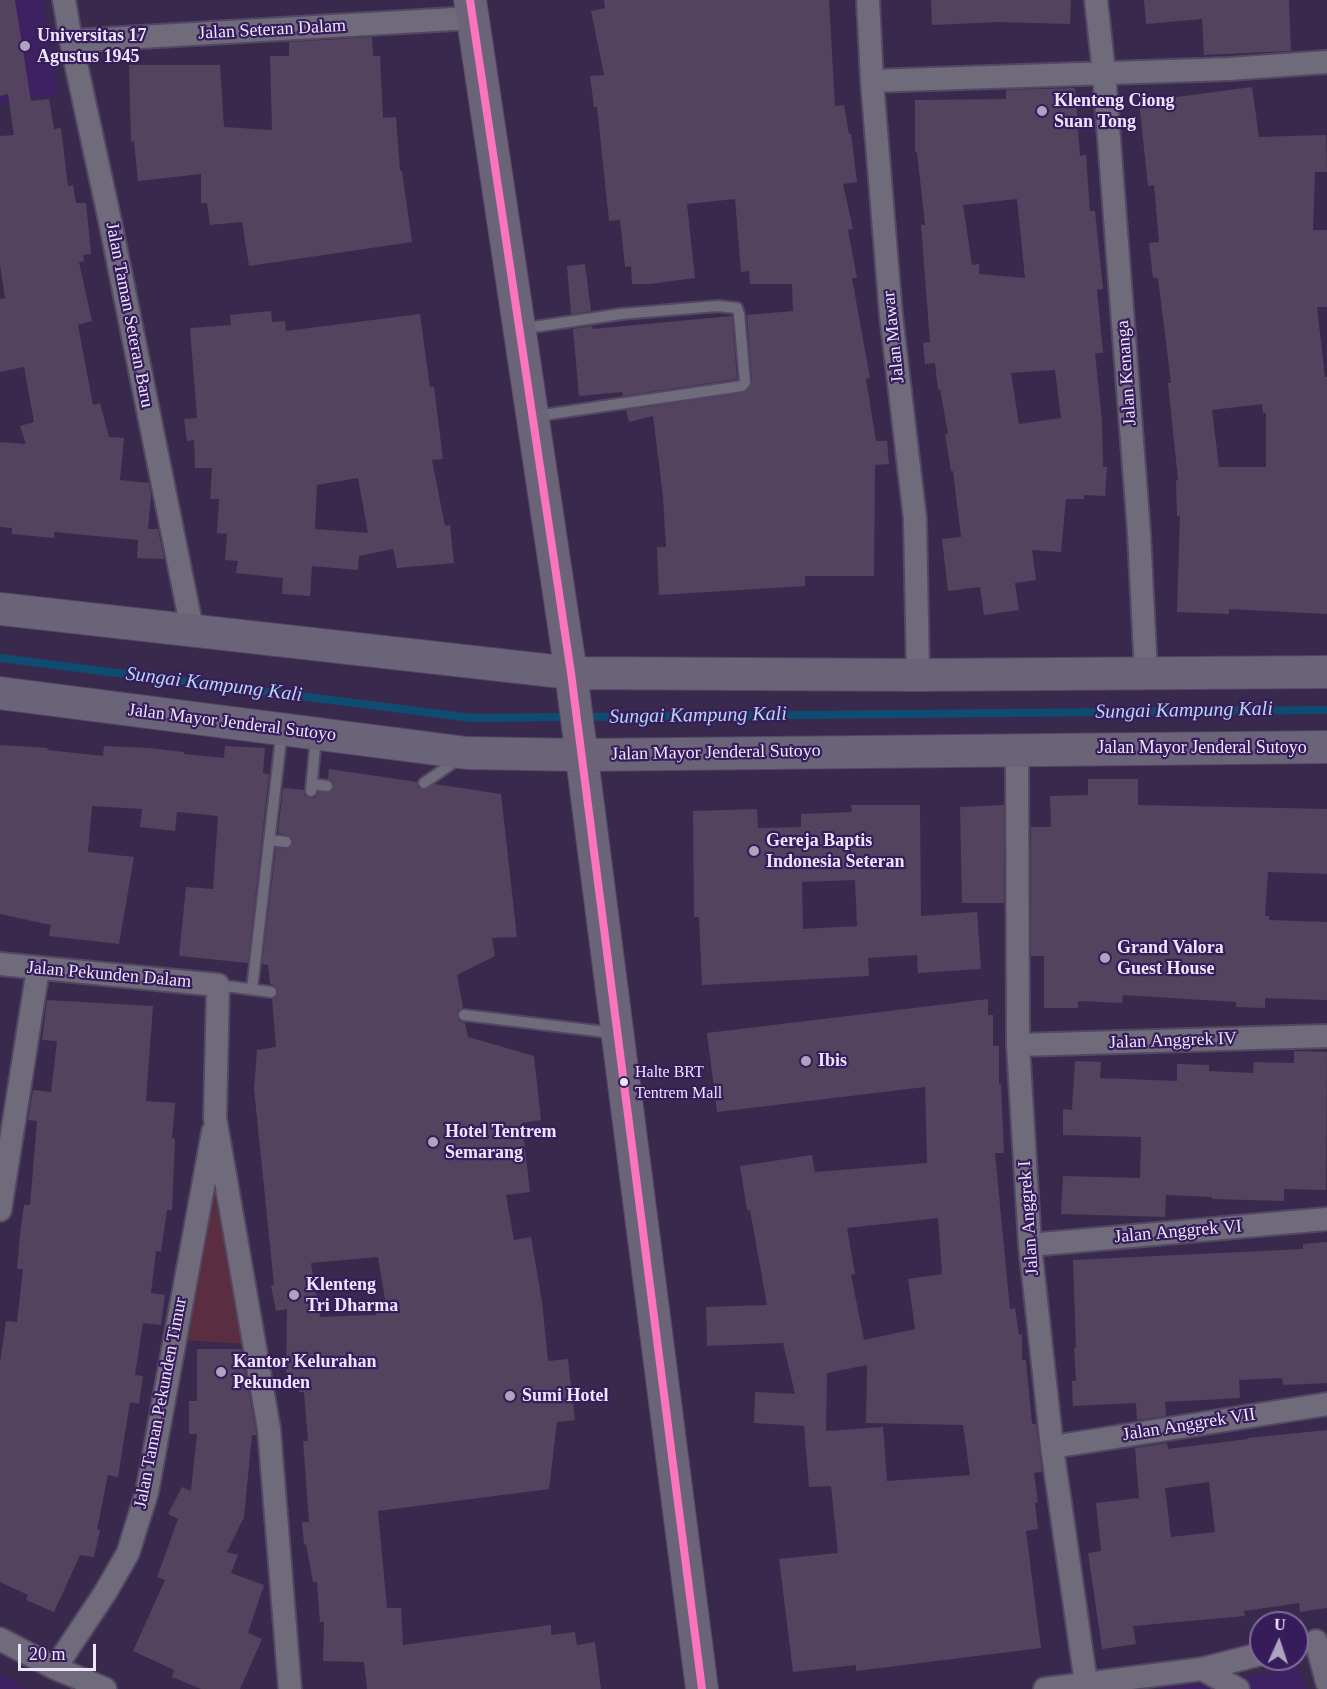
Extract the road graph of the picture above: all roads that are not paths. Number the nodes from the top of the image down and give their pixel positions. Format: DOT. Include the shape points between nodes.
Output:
graph roads {
  1 [pos="64,0"];
  2 [pos="868,0"];
  3 [pos="1096,0"];
  4 [pos="471,9"];
  5 [pos="71,41"];
  6 [pos="1327,62"];
  7 [pos="1104,73"];
  8 [pos="872,81"];
  9 [pos="520,329"];
  10 [pos="533,417"];
  11 [pos="0,609"];
  12 [pos="192,629"];
  13 [pos="1327,672"];
  14 [pos="1146,674"];
  15 [pos="571,675"];
  16 [pos="918,675"];
  17 [pos="0,693"];
  18 [pos="282,730"];
  19 [pos="317,734"];
  20 [pos="581,747"];
  21 [pos="1327,747"];
  22 [pos="1017,749"];
  23 [pos="468,753"];
  24 [pos="424,783"];
  25 [pos="327,786"];
  26 [pos="270,840"];
  27 [pos="286,842"];
  28 [pos="0,964"];
  29 [pos="38,969"];
  30 [pos="218,985"];
  31 [pos="252,989"];
  32 [pos="271,992"];
  33 [pos="464,1015"];
  34 [pos="618,1034"];
  35 [pos="1327,1036"];
  36 [pos="1018,1045"];
  37 [pos="215,1118"];
  38 [pos="0,1210"];
  39 [pos="1327,1219"];
  40 [pos="1030,1245"];
  41 [pos="1327,1404"];
  42 [pos="1052,1447"];
  43 [pos="0,1639"];
  44 [pos="1313,1641"];
  45 [pos="1249,1657"];
  46 [pos="55,1668"];
  47 [pos="1202,1669"];
  48 [pos="1327,1682"];
  49 [pos="1086,1683"];
  50 [pos="105,1689"];
  51 [pos="290,1689"];
  52 [pos="702,1689"];
  53 [pos="1045,1689"];
  54 [pos="1238,1689"];
  1 -- 5 [label="street, Jalan Taman Seteran Baru"];
  2 -- 8 [label="street, Jalan Mawar"];
  3 -- 7 [label="street, Jalan Kenanga"];
  4 -- 5 [label="street, Jalan Seteran Dalam"];
  4 -- 9 [label="main road"];
  5 -- 12 [label="street, Jalan Taman Seteran Baru"];
  6 -- 7 [label="street"];
  7 -- 8 [label="street"];
  7 -- 14 [label="street, Jalan Kenanga"];
  8 -- 16 [label="street, Jalan Mawar" via="891,315 915,519"];
  9 -- 10 [label="main road"];
  9 -- 10 [label="lane" via="621,314 718,306 736,308 739,314 745,382 742,386"];
  10 -- 15 [label="main road"];
  11 -- 12 [label="main road"];
  12 -- 15 [label="main road"];
  13 -- 14 [label="main road"];
  14 -- 16 [label="main road"];
  15 -- 16 [label="main road"];
  15 -- 20 [label="main road"];
  17 -- 18 [label="main road, Jalan Mayor Jenderal Sutoyo"];
  18 -- 19 [label="main road, Jalan Mayor Jenderal Sutoyo"];
  18 -- 26 [label="lane"];
  19 -- 23 [label="main road, Jalan Mayor Jenderal Sutoyo"];
  19 -- 25 [label="lane" via="312,788"];
  20 -- 22 [label="main road, Jalan Mayor Jenderal Sutoyo"];
  20 -- 23 [label="main road, Jalan Mayor Jenderal Sutoyo"];
  20 -- 34 [label="main road"];
  21 -- 22 [label="main road, Jalan Mayor Jenderal Sutoyo"];
  22 -- 36 [label="street, Jalan Anggrek I"];
  23 -- 24 [label="lane"];
  26 -- 27 [label="lane"];
  26 -- 31 [label="lane"];
  28 -- 29 [label="street, Jalan Pekunden Dalam"];
  29 -- 30 [label="street, Jalan Pekunden Dalam"];
  29 -- 38 [label="street"];
  30 -- 31 [label="lane"];
  30 -- 37 [label="street, Jalan Taman Pekunden Timur"];
  31 -- 32 [label="lane"];
  33 -- 34 [label="lane"];
  34 -- 52 [label="main road"];
  35 -- 36 [label="street, Jalan Anggrek IV"];
  36 -- 40 [label="street, Jalan Anggrek I"];
  37 -- 46 [label="street, Jalan Taman Pekunden Timur" via="147,1492 128,1553"];
  37 -- 51 [label="street, Jalan Taman Pekunden Timur" via="268,1429"];
  39 -- 40 [label="street, Jalan Anggrek VI"];
  40 -- 42 [label="street, Jalan Anggrek I"];
  41 -- 42 [label="street, Jalan Anggrek VII"];
  42 -- 49 [label="street, Jalan Anggrek I"];
  43 -- 46 [label="street"];
  44 -- 48 [label="street"];
  45 -- 47 [label="street"];
  46 -- 50 [label="street"];
  47 -- 49 [label="street"];
  47 -- 54 [label="street"];
  49 -- 53 [label="street"];
}
